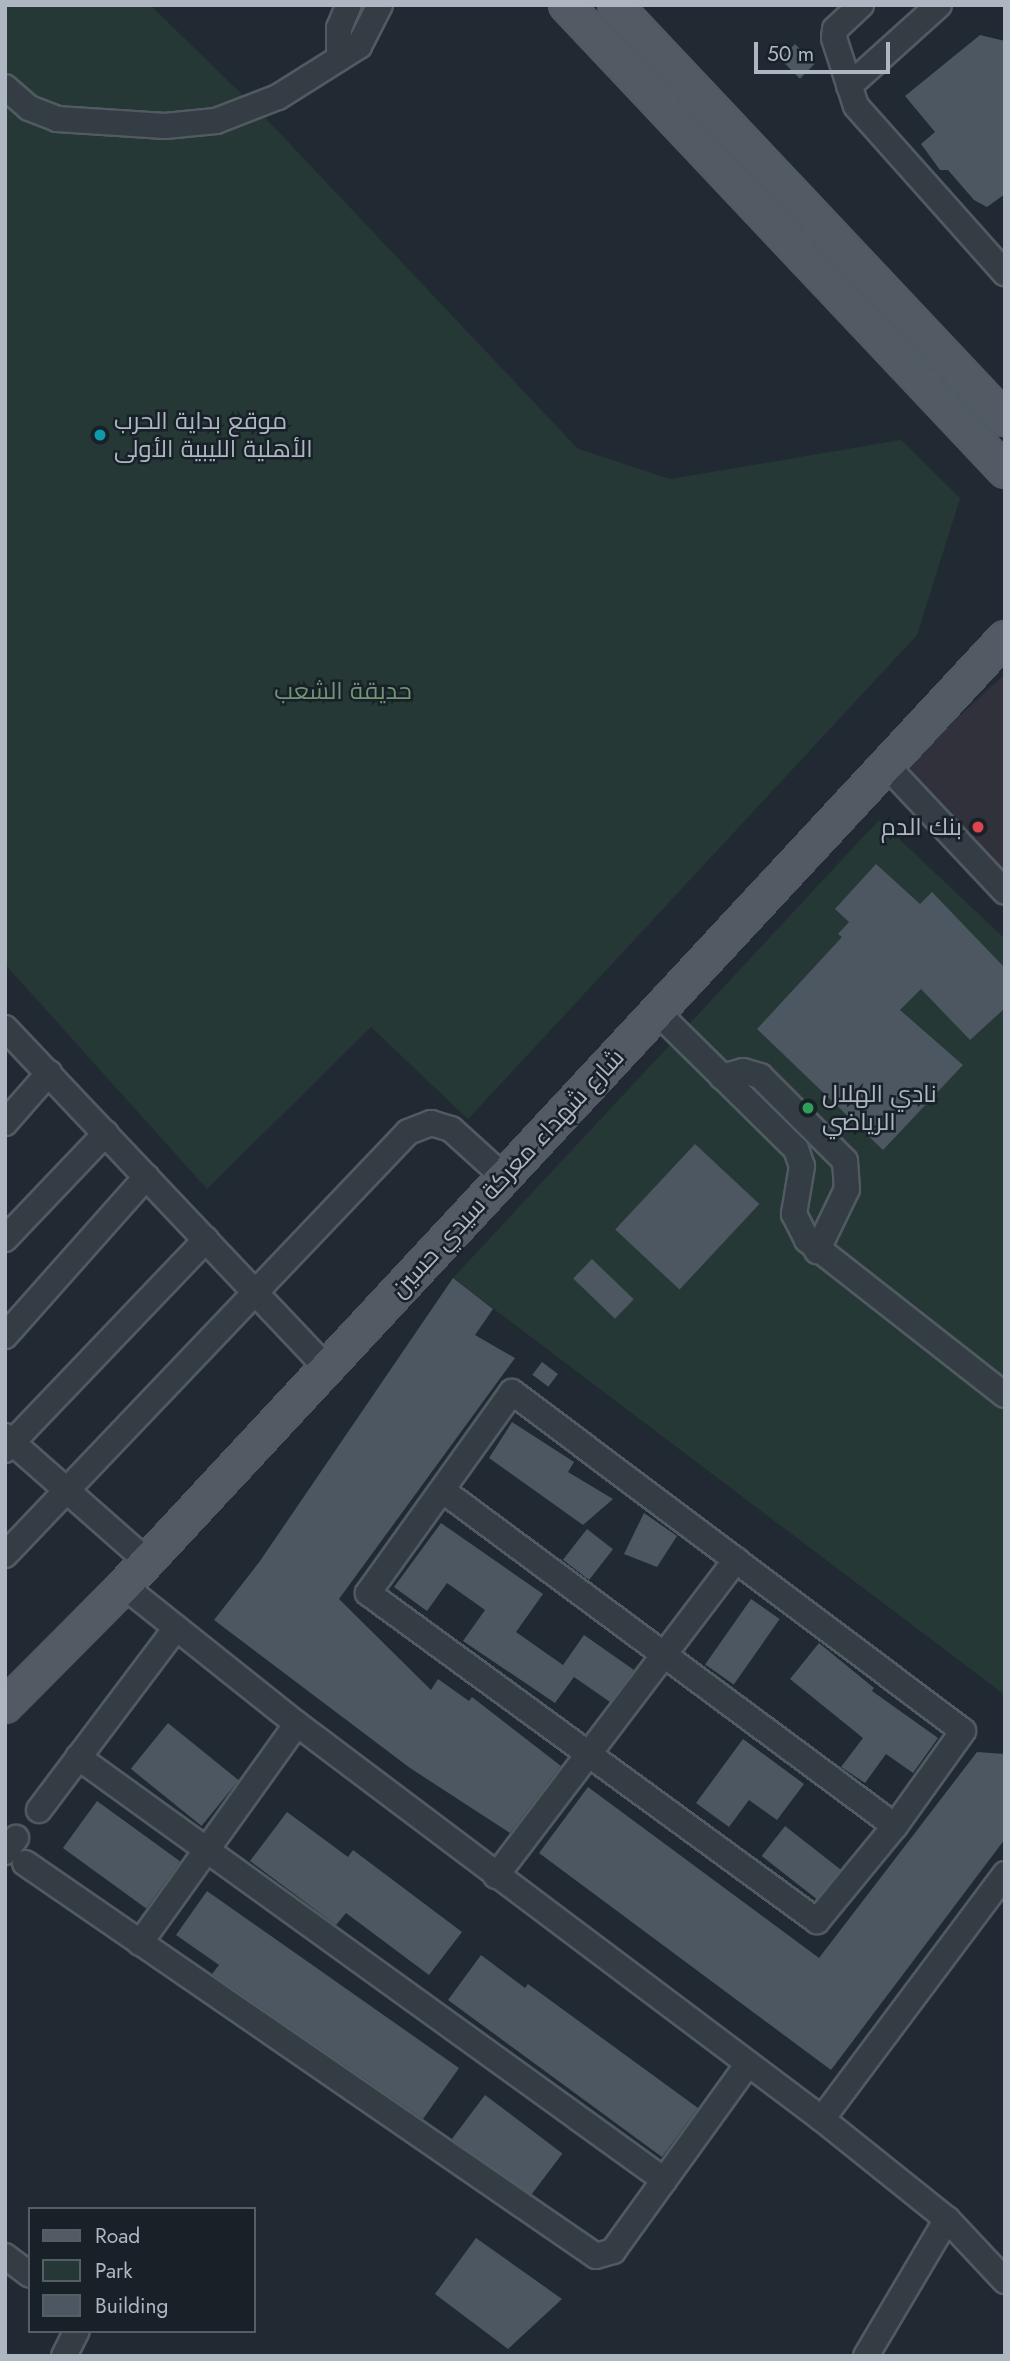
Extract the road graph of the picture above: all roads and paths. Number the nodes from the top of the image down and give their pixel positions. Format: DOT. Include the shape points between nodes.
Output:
graph roads {
  1 [pos="349,5"];
  2 [pos="380,5"];
  3 [pos="566,5"];
  4 [pos="615,5"];
  5 [pos="861,5"];
  6 [pos="939,5"];
  7 [pos="339,54"];
  8 [pos="849,86"];
  9 [pos="5,87"];
  10 [pos="1004,270"];
  11 [pos="1005,419"];
  12 [pos="1004,471"];
  13 [pos="1003,638"];
  14 [pos="885,764"];
  15 [pos="1005,892"];
  16 [pos="657,1012"];
  17 [pos="5,1028"];
  18 [pos="50,1073"];
  19 [pos="722,1077"];
  20 [pos="5,1123"];
  21 [pos="106,1133"];
  22 [pos="146,1177"];
  23 [pos="504,1177"];
  24 [pos="5,1239"];
  25 [pos="206,1240"];
  26 [pos="817,1251"];
  27 [pos="256,1294"];
  28 [pos="5,1336"];
  29 [pos="326,1367"];
  30 [pos="1005,1395"];
  31 [pos="8,1443"];
  32 [pos="67,1490"];
  33 [pos="442,1490"];
  34 [pos="5,1555"];
  35 [pos="736,1560"];
  36 [pos="147,1561"];
  37 [pos="124,1586"];
  38 [pos="176,1628"];
  39 [pos="664,1654"];
  40 [pos="5,1706"];
  41 [pos="297,1724"];
  42 [pos="588,1754"];
  43 [pos="79,1757"];
  44 [pos="39,1810"];
  45 [pos="895,1826"];
  46 [pos="207,1850"];
  47 [pos="15,1851"];
  48 [pos="1005,1874"];
  49 [pos="496,1876"];
  50 [pos="140,1943"];
  51 [pos="748,2064"];
  52 [pos="822,2119"];
  53 [pos="664,2180"];
  54 [pos="947,2219"];
  55 [pos="5,2256"];
  56 [pos="28,2273"];
  57 [pos="1005,2281"];
  58 [pos="76,2333"];
  59 [pos="64,2356"];
  60 [pos="866,2356"];
  1 -- 7 [label="street" via="338,28"];
  2 -- 7 [label="street" via="363,40"];
  3 -- 12 [label="main road"];
  4 -- 11 [label="main road"];
  5 -- 8 [label="street" via="835,29"];
  6 -- 8 [label="street"];
  7 -- 9 [label="street" via="299,85 257,108 199,124 57,119 29,108"];
  8 -- 10 [label="street" via="866,121"];
  13 -- 14 [label="main road, شارع شهداء معركة سيدي حسين"];
  14 -- 15 [label="street"];
  14 -- 16 [label="main road, شارع شهداء معركة سيدي حسين"];
  16 -- 19 [label="street"];
  16 -- 23 [label="main road, شارع شهداء معركة سيدي حسين"];
  17 -- 18 [label="street"];
  18 -- 20 [label="street"];
  18 -- 21 [label="street"];
  19 -- 26 [label="street" via="801,1158 794,1214 800,1232"];
  19 -- 26 [label="street" via="743,1071 760,1076 845,1161 847,1189"];
  21 -- 22 [label="street"];
  21 -- 24 [label="street"];
  22 -- 25 [label="street"];
  22 -- 28 [label="street"];
  23 -- 27 [label="street" via="452,1129 431,1123 418,1126"];
  23 -- 29 [label="main road, شارع شهداء معركة سيدي حسين"];
  25 -- 27 [label="street"];
  25 -- 31 [label="street"];
  26 -- 30 [label="street"];
  27 -- 29 [label="street"];
  27 -- 32 [label="street"];
  29 -- 36 [label="main road, شارع شهداء معركة سيدي حسين"];
  31 -- 32 [label="street"];
  32 -- 34 [label="street"];
  32 -- 36 [label="street"];
  33 -- 35 [label="street" via="512,1391"];
  33 -- 39 [label="street"];
  33 -- 42 [label="street" via="368,1593"];
  35 -- 39 [label="street"];
  35 -- 45 [label="street" via="964,1731"];
  36 -- 37 [label="main road, شارع شهداء معركة سيدي حسين"];
  37 -- 38 [label="street"];
  37 -- 40 [label="main road, شارع شهداء معركة سيدي حسين"];
  38 -- 41 [label="street"];
  38 -- 43 [label="street"];
  39 -- 42 [label="street"];
  39 -- 45 [label="street"];
  41 -- 46 [label="street"];
  41 -- 49 [label="street"];
  42 -- 45 [label="street" via="817,1921"];
  42 -- 49 [label="street"];
  43 -- 44 [label="street"];
  43 -- 46 [label="street"];
  46 -- 50 [label="street"];
  46 -- 53 [label="street"];
  47 -- 50 [label="street"];
  48 -- 52 [label="street"];
  49 -- 51 [label="street"];
  50 -- 53 [label="street" via="586,2253 596,2256 613,2251"];
  51 -- 52 [label="street"];
  51 -- 53 [label="street"];
  52 -- 54 [label="street"];
  54 -- 57 [label="street"];
  54 -- 60 [label="street"];
  55 -- 56 [label="street"];
  58 -- 59 [label="street"];
}
